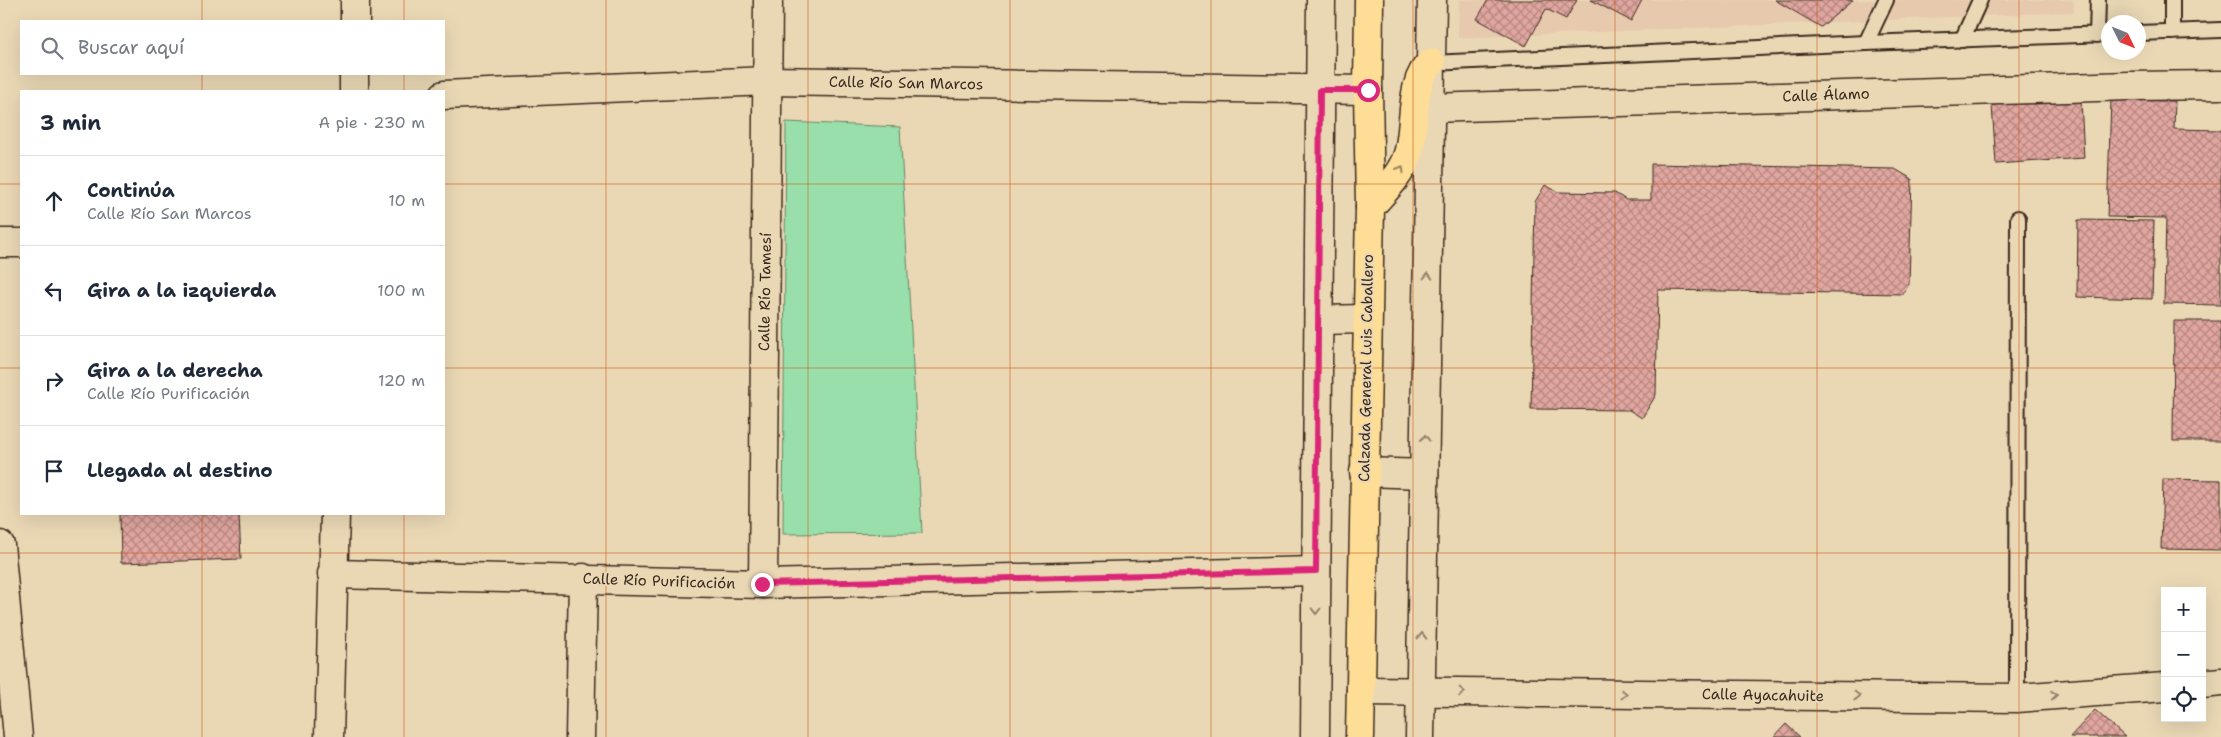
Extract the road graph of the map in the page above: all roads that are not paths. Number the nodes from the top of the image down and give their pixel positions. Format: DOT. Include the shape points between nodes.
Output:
graph roads {
  1 [pos="355,0"];
  2 [pos="768,0"];
  3 [pos="1321,0"];
  4 [pos="1369,0"];
  5 [pos="1432,0"];
  6 [pos="1886,0"];
  7 [pos="1980,0"];
  8 [pos="2098,0"];
  9 [pos="2172,0"];
  10 [pos="355,20"];
  11 [pos="2101,21"];
  12 [pos="2221,30"];
  13 [pos="2172,32"];
  14 [pos="2146,33"];
  15 [pos="2101,35"];
  16 [pos="1962,40"];
  17 [pos="1866,43"];
  18 [pos="1431,63"];
  19 [pos="354,75"];
  20 [pos="767,81"];
  21 [pos="2221,85"];
  22 [pos="354,90"];
  23 [pos="1320,90"];
  24 [pos="1368,90"];
  25 [pos="445,96"];
  26 [pos="1431,108"];
  27 [pos="1370,207"];
  28 [pos="2018,218"];
  29 [pos="0,243"];
  30 [pos="20,243"];
  31 [pos="1319,320"];
  32 [pos="1366,320"];
  33 [pos="1364,472"];
  34 [pos="1424,474"];
  35 [pos="335,515"];
  36 [pos="0,546"];
  37 [pos="1316,571"];
  38 [pos="332,574"];
  39 [pos="583,578"];
  40 [pos="762,584"];
  41 [pos="2221,682"];
  42 [pos="2206,684"];
  43 [pos="2161,687"];
  44 [pos="1361,691"];
  45 [pos="1421,692"];
  46 [pos="2016,698"];
  47 [pos="18,737"];
  48 [pos="328,737"];
  49 [pos="580,737"];
  50 [pos="1315,737"];
  51 [pos="1360,737"];
  52 [pos="1420,737"];
  1 -- 10 [label="street"];
  2 -- 20 [label="street, Calle Río Tamesí"];
  3 -- 23 [label="street"];
  4 -- 24 [label="main road, Calzada General Luis Caballero"];
  5 -- 18 [label="street"];
  6 -- 17 [label="lane"];
  7 -- 16 [label="lane"];
  8 -- 11 [label="lane"];
  9 -- 13 [label="lane"];
  12 -- 13 [label="lane"];
  13 -- 14 [label="lane"];
  15 -- 16 [label="lane"];
  16 -- 17 [label="lane"];
  17 -- 18 [label="lane"];
  18 -- 26 [label="street"];
  27 -- 18 [label="main road, one-way" via="1396,177 1407,157 1419,81"];
  19 -- 22 [label="street"];
  20 -- 23 [label="street, Calle Río San Marcos"];
  20 -- 25 [label="street, Calle Río San Marcos"];
  20 -- 40 [label="street, Calle Río Tamesí"];
  21 -- 26 [label="street, Calle Álamo"];
  23 -- 24 [label="street, Calle Río San Marcos"];
  23 -- 31 [label="street"];
  24 -- 27 [label="main road, Calzada General Luis Caballero"];
  34 -- 26 [label="street, one-way"];
  27 -- 32 [label="main road, Calzada General Luis Caballero"];
  28 -- 46 [label="lane"];
  29 -- 30 [label="street"];
  31 -- 32 [label="street"];
  31 -- 37 [label="street"];
  32 -- 33 [label="main road, Calzada General Luis Caballero"];
  33 -- 34 [label="street"];
  33 -- 44 [label="main road, Calzada General Luis Caballero"];
  45 -- 34 [label="street, one-way"];
  35 -- 38 [label="street"];
  36 -- 47 [label="street"];
  37 -- 40 [label="street, Calle Río Purificación"];
  37 -- 50 [label="street, one-way"];
  38 -- 39 [label="street, Calle Río Purificación"];
  38 -- 48 [label="street"];
  39 -- 40 [label="street, Calle Río Purificación"];
  39 -- 49 [label="street"];
  41 -- 42 [label="street"];
  46 -- 43 [label="street, Calle Ayacahuite, one-way"];
  44 -- 45 [label="street, Calle Ayacahuite"];
  44 -- 51 [label="main road, Calzada General Luis Caballero"];
  45 -- 46 [label="street, Calle Ayacahuite, one-way"];
  45 -- 52 [label="street"];
}
